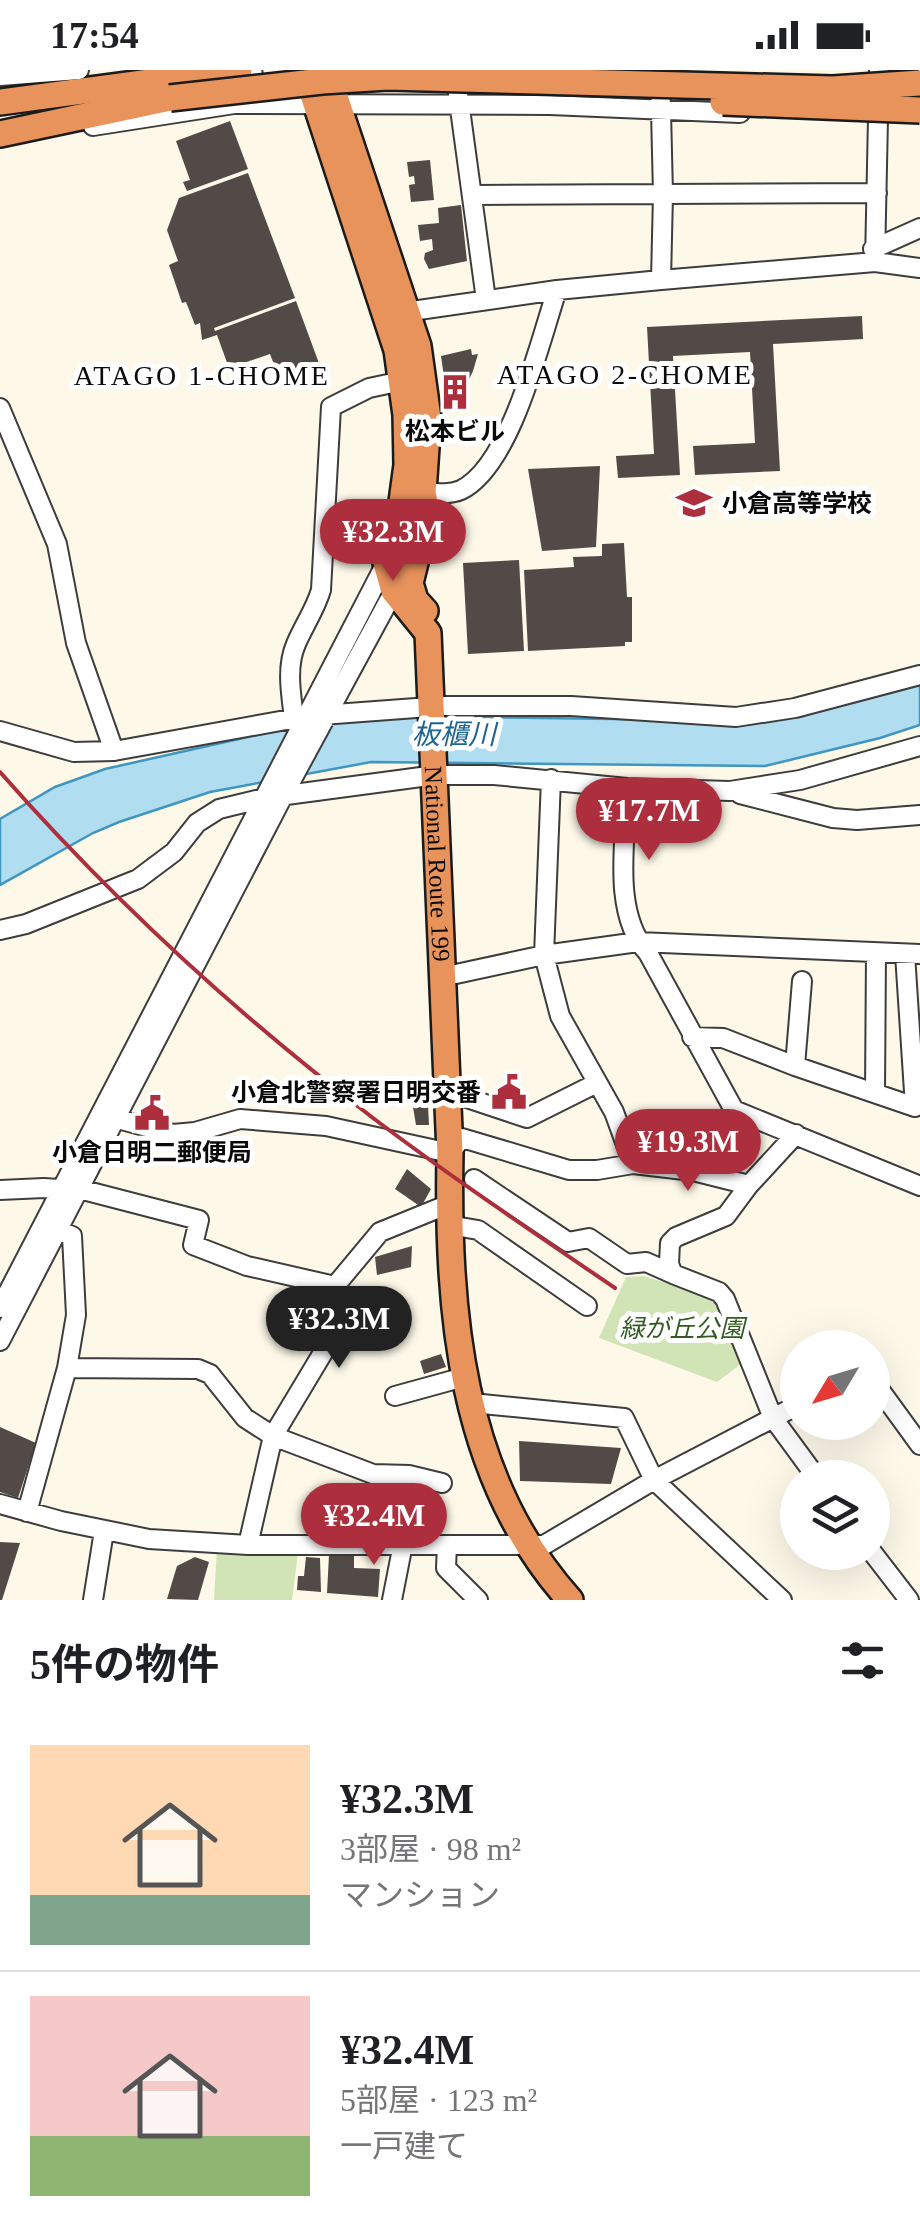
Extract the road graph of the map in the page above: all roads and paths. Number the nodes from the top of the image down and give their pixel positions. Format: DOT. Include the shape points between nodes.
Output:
graph roads {
  1 [pos="79,70"];
  2 [pos="239,70"];
  3 [pos="252,70"];
  4 [pos="305,70"];
  5 [pos="326,70"];
  6 [pos="450,70"];
  7 [pos="549,70"];
  8 [pos="660,70"];
  9 [pos="879,70"];
  10 [pos="0,76"];
  11 [pos="388,78"];
  12 [pos="920,85"];
  13 [pos="170,88"];
  14 [pos="0,92"];
  15 [pos="0,102"];
  16 [pos="260,105"];
  17 [pos="462,105"];
  18 [pos="328,106"];
  19 [pos="662,110"];
  20 [pos="920,110"];
  21 [pos="879,119"];
  22 [pos="920,119"];
  23 [pos="0,122"];
  24 [pos="0,134"];
  25 [pos="0,144"];
  26 [pos="876,193"];
  27 [pos="664,194"];
  28 [pos="473,195"];
  29 [pos="920,228"];
  30 [pos="874,256"];
  31 [pos="920,268"];
  32 [pos="661,280"];
  33 [pos="557,290"];
  34 [pos="486,300"];
  35 [pos="398,313"];
  36 [pos="402,381"];
  37 [pos="0,408"];
  38 [pos="423,492"];
  39 [pos="386,563"];
  40 [pos="407,601"];
  41 [pos="374,611"];
  42 [pos="920,675"];
  43 [pos="438,710"];
  44 [pos="312,719"];
  45 [pos="0,731"];
  46 [pos="920,746"];
  47 [pos="114,751"];
  48 [pos="441,771"];
  49 [pos="551,780"];
  50 [pos="627,788"];
  51 [pos="277,790"];
  52 [pos="730,791"];
  53 [pos="920,815"];
  54 [pos="0,930"];
  55 [pos="638,942"];
  56 [pos="876,953"];
  57 [pos="912,954"];
  58 [pos="544,955"];
  59 [pos="456,974"];
  60 [pos="802,982"];
  61 [pos="692,1037"];
  62 [pos="796,1066"];
  63 [pos="598,1083"];
  64 [pos="875,1093"];
  65 [pos="460,1096"];
  66 [pos="109,1116"];
  67 [pos="796,1134"];
  68 [pos="456,1146"];
  69 [pos="634,1164"];
  70 [pos="474,1180"];
  71 [pos="749,1185"];
  72 [pos="920,1186"];
  73 [pos="0,1190"];
  74 [pos="71,1190"];
  75 [pos="454,1219"];
  76 [pos="59,1230"];
  77 [pos="673,1274"];
  78 [pos="334,1286"];
  79 [pos="587,1306"];
  80 [pos="0,1308"];
  81 [pos="0,1342"];
  82 [pos="68,1368"];
  83 [pos="464,1377"];
  84 [pos="395,1396"];
  85 [pos="482,1404"];
  86 [pos="890,1404"];
  87 [pos="780,1414"];
  88 [pos="773,1418"];
  89 [pos="273,1436"];
  90 [pos="920,1445"];
  91 [pos="804,1460"];
  92 [pos="654,1480"];
  93 [pos="442,1484"];
  94 [pos="0,1504"];
  95 [pos="27,1512"];
  96 [pos="104,1531"];
  97 [pos="248,1544"];
  98 [pos="403,1544"];
  99 [pos="448,1545"];
  100 [pos="536,1545"];
  101 [pos="886,1570"];
  102 [pos="93,1600"];
  103 [pos="392,1600"];
  104 [pos="478,1600"];
  105 [pos="570,1600"];
  106 [pos="586,1600"];
  107 [pos="782,1600"];
  108 [pos="908,1600"];
  1 -- 10 [label="street"];
  2 -- 13 [label="highway"];
  3 -- 16 [label="street"];
  4 -- 18 [label="highway"];
  5 -- 18 [label="highway"];
  6 -- 17 [label="street"];
  7 -- 12 [label="highway, bridge"];
  8 -- 19 [label="street"];
  9 -- 21 [label="street"];
  11 -- 12 [label="highway, bridge"];
  11 -- 13 [label="highway, bridge"];
  11 -- 20 [label="highway, bridge"];
  13 -- 14 [label="highway"];
  13 -- 15 [label="highway"];
  13 -- 23 [label="highway"];
  13 -- 24 [label="highway"];
  16 -- 18 [label="street"];
  16 -- 25 [label="street"];
  17 -- 18 [label="street"];
  17 -- 19 [label="street"];
  17 -- 28 [label="street"];
  18 -- 35 [label="highway"];
  19 -- 21 [label="street"];
  19 -- 27 [label="street"];
  21 -- 22 [label="street"];
  21 -- 26 [label="street"];
  26 -- 27 [label="street"];
  26 -- 30 [label="street"];
  27 -- 28 [label="street"];
  27 -- 32 [label="street"];
  28 -- 34 [label="street"];
  29 -- 30 [label="street"];
  30 -- 31 [label="street"];
  30 -- 32 [label="street"];
  32 -- 33 [label="street"];
  33 -- 34 [label="street"];
  33 -- 38 [label="street" via="495,456 465,488"];
  34 -- 35 [label="street"];
  35 -- 36 [label="highway"];
  35 -- 38 [label="highway" via="418,346 428,418"];
  36 -- 39 [label="highway" via="405,484"];
  36 -- 44 [label="street" via="331,407 321,590 291,664"];
  37 -- 47 [label="street" via="57,544 76,643"];
  38 -- 40 [label="highway"];
  39 -- 40 [label="highway, National Route 199"];
  39 -- 41 [label="street"];
  40 -- 41 [label="street"];
  40 -- 41 [label="street" via="375,596"];
  40 -- 43 [label="highway, National Route 199" via="428,633"];
  41 -- 44 [label="street"];
  42 -- 43 [label="street" via="736,717 571,706"];
  43 -- 44 [label="street"];
  43 -- 48 [label="highway, National Route 199"];
  44 -- 47 [label="street"];
  44 -- 51 [label="street"];
  45 -- 47 [label="street" via="74,752"];
  46 -- 52 [label="street" via="800,780"];
  48 -- 49 [label="street"];
  48 -- 51 [label="street"];
  48 -- 59 [label="highway, National Route 199"];
  48 -- 68 [label="highway, National Route 199"];
  49 -- 50 [label="street"];
  49 -- 58 [label="street"];
  50 -- 52 [label="street"];
  50 -- 55 [label="street" via="625,899"];
  51 -- 54 [label="street" via="198,822 174,852 138,879"];
  51 -- 66 [label="street"];
  52 -- 53 [label="street" via="832,818"];
  55 -- 56 [label="street"];
  55 -- 58 [label="street"];
  55 -- 61 [label="street"];
  56 -- 57 [label="street"];
  56 -- 64 [label="street"];
  57 -- 64 [label="street" via="915,1107"];
  58 -- 59 [label="street"];
  58 -- 63 [label="street" via="560,1016"];
  59 -- 65 [label="highway, National Route 199"];
  60 -- 62 [label="street"];
  61 -- 62 [label="street" via="723,1038"];
  61 -- 67 [label="street" via="734,1110"];
  62 -- 64 [label="street"];
  63 -- 65 [label="street" via="527,1118"];
  63 -- 69 [label="street"];
  65 -- 68 [label="highway, National Route 199"];
  66 -- 68 [label="street" via="172,1134 240,1119"];
  66 -- 74 [label="street"];
  67 -- 71 [label="street"];
  67 -- 72 [label="street"];
  68 -- 69 [label="street" via="568,1170"];
  68 -- 75 [label="highway, National Route 199"];
  69 -- 71 [label="street"];
  70 -- 77 [label="street" via="568,1242 589,1238 627,1264 646,1262"];
  71 -- 77 [label="street" via="726,1216 670,1243"];
  73 -- 74 [label="street"];
  74 -- 76 [label="street"];
  74 -- 78 [label="street" via="199,1220 192,1245"];
  74 -- 80 [label="street"];
  75 -- 78 [label="street" via="380,1232"];
  75 -- 79 [label="street"];
  75 -- 83 [label="highway, National Route 199"];
  75 -- 85 [label="highway, National Route 199"];
  76 -- 81 [label="street"];
  76 -- 82 [label="street" via="72,1236 76,1284"];
  77 -- 88 [label="street" via="725,1299"];
  78 -- 89 [label="street" via="334,1324 324,1350"];
  82 -- 89 [label="street" via="198,1369"];
  82 -- 95 [label="street"];
  83 -- 84 [label="street"];
  83 -- 100 [label="highway, National Route 199" via="496,1488"];
  85 -- 92 [label="street" via="624,1418"];
  85 -- 100 [label="highway, National Route 199"];
  86 -- 90 [label="street"];
  87 -- 88 [label="street"];
  88 -- 91 [label="street"];
  88 -- 92 [label="street"];
  89 -- 93 [label="street" via="373,1474 409,1474"];
  89 -- 97 [label="street"];
  92 -- 100 [label="street"];
  92 -- 107 [label="street"];
  94 -- 95 [label="street"];
  95 -- 96 [label="street"];
  96 -- 97 [label="street"];
  96 -- 102 [label="street"];
  97 -- 98 [label="street"];
  98 -- 99 [label="street"];
  98 -- 103 [label="street"];
  99 -- 100 [label="street"];
  99 -- 104 [label="street" via="446,1568"];
  100 -- 105 [label="highway, National Route 199"];
  100 -- 106 [label="highway, National Route 199"];
  101 -- 108 [label="street"];
}
